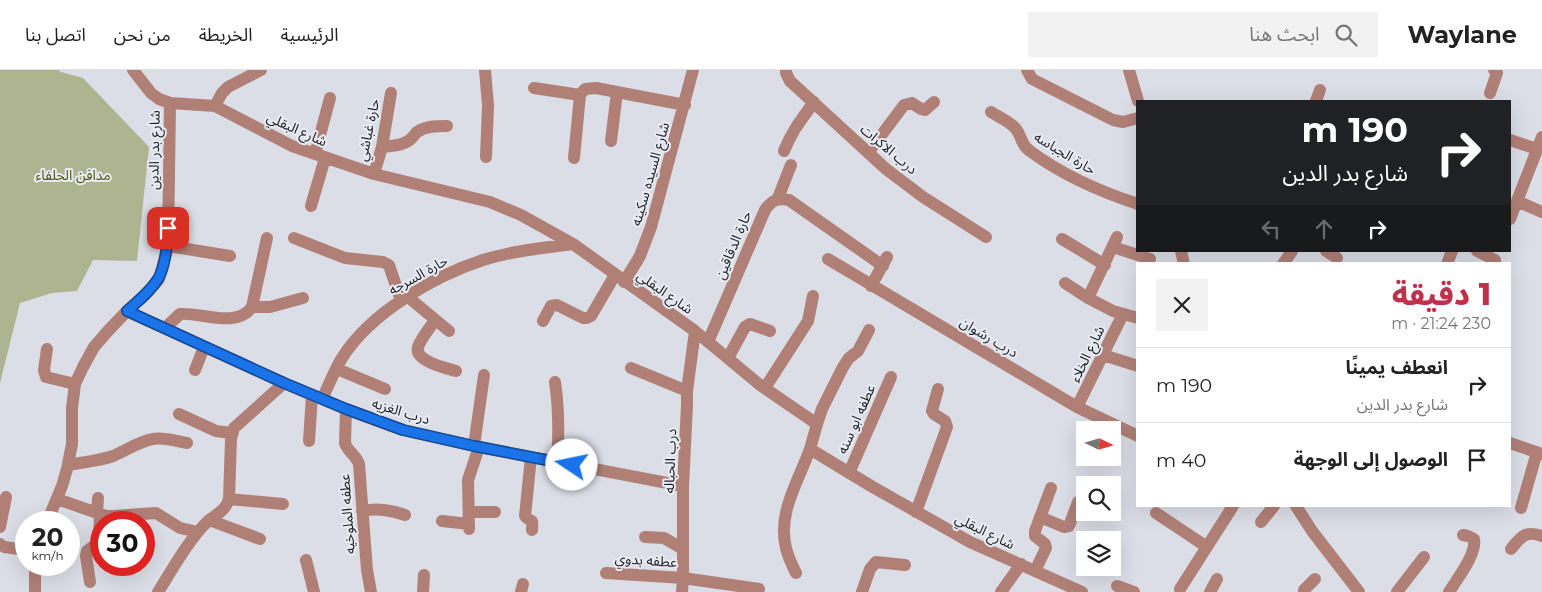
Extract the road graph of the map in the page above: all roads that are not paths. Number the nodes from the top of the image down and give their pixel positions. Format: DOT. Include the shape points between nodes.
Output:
graph roads {
  1 [pos="133,70"];
  2 [pos="261,70"];
  3 [pos="485,70"];
  4 [pos="693,70"];
  5 [pos="786,70"];
  6 [pos="1027,70"];
  7 [pos="1129,70"];
  8 [pos="1494,70"];
  9 [pos="143,76"];
  10 [pos="534,88"];
  11 [pos="617,92"];
  12 [pos="391,93"];
  13 [pos="1490,93"];
  14 [pos="580,95"];
  15 [pos="330,98"];
  16 [pos="1138,100"];
  17 [pos="814,102"];
  18 [pos="934,102"];
  19 [pos="170,103"];
  20 [pos="215,106"];
  21 [pos="685,106"];
  22 [pos="991,112"];
  23 [pos="1136,119"];
  24 [pos="447,126"];
  25 [pos="1511,140"];
  26 [pos="611,141"];
  27 [pos="1540,145"];
  28 [pos="382,147"];
  29 [pos="784,152"];
  30 [pos="868,153"];
  31 [pos="320,156"];
  32 [pos="486,157"];
  33 [pos="574,158"];
  34 [pos="791,165"];
  35 [pos="374,174"];
  36 [pos="778,198"];
  37 [pos="1517,201"];
  38 [pos="1136,203"];
  39 [pos="311,206"];
  40 [pos="1542,212"];
  41 [pos="1511,216"];
  42 [pos="986,237"];
  43 [pos="267,238"];
  44 [pos="294,238"];
  45 [pos="1062,239"];
  46 [pos="573,244"];
  47 [pos="168,246"];
  48 [pos="1328,252"];
  49 [pos="1479,252"];
  50 [pos="230,256"];
  51 [pos="1337,258"];
  52 [pos="1495,258"];
  53 [pos="828,259"];
  54 [pos="1150,259"];
  55 [pos="1104,265"];
  56 [pos="620,278"];
  57 [pos="1065,283"];
  58 [pos="871,286"];
  59 [pos="813,296"];
  60 [pos="303,298"];
  61 [pos="1088,298"];
  62 [pos="405,299"];
  63 [pos="252,307"];
  64 [pos="127,311"];
  65 [pos="1124,314"];
  66 [pos="1136,317"];
  67 [pos="435,320"];
  68 [pos="543,321"];
  69 [pos="165,328"];
  70 [pos="869,330"];
  71 [pos="696,331"];
  72 [pos="449,332"];
  73 [pos="770,332"];
  74 [pos="708,342"];
  75 [pos="204,347"];
  76 [pos="47,349"];
  77 [pos="1103,355"];
  78 [pos="728,358"];
  79 [pos="1136,365"];
  80 [pos="630,368"];
  81 [pos="337,369"];
  82 [pos="195,370"];
  83 [pos="456,370"];
  84 [pos="484,375"];
  85 [pos="890,377"];
  86 [pos="555,382"];
  87 [pos="284,383"];
  88 [pos="76,384"];
  89 [pos="765,388"];
  90 [pos="385,389"];
  91 [pos="938,389"];
  92 [pos="687,391"];
  93 [pos="317,397"];
  94 [pos="1077,407"];
  95 [pos="346,409"];
  96 [pos="179,414"];
  97 [pos="817,424"];
  98 [pos="231,433"];
  99 [pos="1136,435"];
  100 [pos="309,441"];
  101 [pos="187,443"];
  102 [pos="1511,444"];
  103 [pos="476,447"];
  104 [pos="810,449"];
  105 [pos="1539,453"];
  106 [pos="531,457"];
  107 [pos="557,462"];
  108 [pos="68,465"];
  109 [pos="848,473"];
  110 [pos="683,486"];
  111 [pos="1051,488"];
  112 [pos="6,497"];
  113 [pos="98,498"];
  114 [pos="57,499"];
  115 [pos="229,499"];
  116 [pos="283,504"];
  117 [pos="1076,507"];
  118 [pos="1232,507"];
  119 [pos="1273,507"];
  120 [pos="1297,507"];
  121 [pos="1521,508"];
  122 [pos="52,511"];
  123 [pos="92,511"];
  124 [pos="98,511"];
  125 [pos="362,511"];
  126 [pos="495,512"];
  127 [pos="916,512"];
  128 [pos="155,513"];
  129 [pos="1156,513"];
  130 [pos="405,515"];
  131 [pos="1040,517"];
  132 [pos="209,520"];
  133 [pos="442,521"];
  134 [pos="469,522"];
  135 [pos="1261,522"];
  136 [pos="0,527"];
  137 [pos="532,530"];
  138 [pos="198,532"];
  139 [pos="1463,535"];
  140 [pos="1542,536"];
  141 [pos="645,537"];
  142 [pos="260,539"];
  143 [pos="0,544"];
  144 [pos="1207,547"];
  145 [pos="15,548"];
  146 [pos="90,549"];
  147 [pos="683,549"];
  148 [pos="1510,549"];
  149 [pos="1424,558"];
  150 [pos="306,560"];
  151 [pos="1021,564"];
  152 [pos="905,565"];
  153 [pos="1035,571"];
  154 [pos="606,573"];
  155 [pos="796,574"];
  156 [pos="424,575"];
  157 [pos="34,576"];
  158 [pos="683,578"];
  159 [pos="1217,579"];
  160 [pos="1315,579"];
  161 [pos="90,582"];
  162 [pos="1117,586"];
  163 [pos="759,589"];
  164 [pos="1180,589"];
  165 [pos="35,592"];
  166 [pos="158,592"];
  167 [pos="314,592"];
  168 [pos="371,592"];
  169 [pos="424,592"];
  170 [pos="682,592"];
  171 [pos="862,592"];
  172 [pos="1001,592"];
  173 [pos="1082,592"];
  174 [pos="1134,592"];
  175 [pos="1210,592"];
  176 [pos="1304,592"];
  177 [pos="1359,592"];
  178 [pos="1397,592"];
  179 [pos="1449,592"];
  1 -- 9 [label="street"];
  2 -- 20 [label="street" via="228,87"];
  3 -- 32 [label="street" via="488,105"];
  4 -- 21 [label="street, شارع السيده سكينه"];
  5 -- 17 [label="street, درب الاكرات" via="790,81"];
  6 -- 23 [label="street" via="1032,79 1113,120 1123,122"];
  7 -- 16 [label="street"];
  8 -- 13 [label="street"];
  9 -- 19 [label="street" via="151,93"];
  10 -- 14 [label="street"];
  11 -- 14 [label="street" via="592,87"];
  11 -- 21 [label="street"];
  11 -- 26 [label="street"];
  12 -- 28 [label="street, حارة غباشي"];
  14 -- 33 [label="street"];
  15 -- 31 [label="street"];
  17 -- 29 [label="street" via="798,122"];
  17 -- 30 [label="street, درب الاكرات"];
  18 -- 30 [label="street" via="925,110 912,103 904,105"];
  19 -- 20 [label="street, شارع البقلي"];
  19 -- 47 [label="street, شارع بدر الدين"];
  20 -- 31 [label="street, شارع البقلي" via="292,146"];
  21 -- 56 [label="street, شارع السيده سكينه" via="646,241 640,256"];
  22 -- 38 [label="street, حارة الجباسه" via="1015,128 1022,145 1030,152 1074,177"];
  24 -- 28 [label="street" via="426,127 409,140"];
  25 -- 27 [label="street"];
  27 -- 37 [label="street"];
  28 -- 35 [label="street, حارة غباشي"];
  30 -- 42 [label="street, درب الاكرات" via="924,197"];
  31 -- 35 [label="street, شارع البقلي"];
  31 -- 39 [label="street"];
  34 -- 36 [label="street, حارة الدقاقين"];
  35 -- 46 [label="street, شارع البقلي" via="490,202"];
  36 -- 58 [label="street" via="789,200 885,261"];
  36 -- 74 [label="street, حارة الدقاقين" via="765,210"];
  37 -- 40 [label="street"];
  37 -- 41 [label="street"];
  43 -- 63 [label="street"];
  44 -- 62 [label="street" via="345,258 389,265"];
  45 -- 55 [label="street"];
  46 -- 56 [label="street, شارع البقلي"];
  46 -- 62 [label="street, حارة السرجه" via="484,260 448,273"];
  47 -- 50 [label="street"];
  47 -- 64 [label="street, شارع بدر الدين" via="159,278 146,295"];
  48 -- 51 [label="street"];
  49 -- 52 [label="street"];
  53 -- 58 [label="street, درب رشوان"];
  54 -- 55 [label="street" via="1115,242"];
  55 -- 61 [label="street"];
  56 -- 68 [label="street, شارع السيده سكينه" via="591,316 583,318 558,305 551,306"];
  56 -- 71 [label="street, شارع البقلي"];
  57 -- 61 [label="street"];
  58 -- 94 [label="street, درب رشوان"];
  59 -- 89 [label="street" via="808,321"];
  60 -- 63 [label="street" via="270,307"];
  61 -- 65 [label="street"];
  62 -- 67 [label="street"];
  62 -- 81 [label="street, حارة السرجه" via="363,331"];
  63 -- 69 [label="street" via="241,316 224,318 180,314"];
  64 -- 69 [label="street, درب الغزيه"];
  64 -- 88 [label="street, شارع بدر الدين" via="94,348"];
  65 -- 66 [label="street"];
  65 -- 77 [label="street, شارع الخلاء"];
  67 -- 72 [label="street"];
  67 -- 83 [label="street" via="418,348 418,354 439,366"];
  69 -- 75 [label="street, درب الغزيه"];
  70 -- 97 [label="street" via="858,351 843,367"];
  71 -- 74 [label="street, شارع البقلي"];
  71 -- 92 [label="street, درب الحباله"];
  73 -- 78 [label="street" via="750,324 745,327"];
  74 -- 78 [label="street, شارع البقلي"];
  75 -- 82 [label="street"];
  75 -- 87 [label="street, درب الغزيه"];
  76 -- 88 [label="street" via="46,376"];
  77 -- 79 [label="street"];
  77 -- 94 [label="street, شارع الخلاء"];
  78 -- 89 [label="street, شارع البقلي"];
  80 -- 92 [label="street"];
  81 -- 90 [label="street"];
  81 -- 93 [label="street, حارة السرجه"];
  84 -- 103 [label="street"];
  85 -- 109 [label="street, عطفه ابو سنه"];
  86 -- 107 [label="street" via="559,436"];
  87 -- 93 [label="street, درب الغزيه"];
  87 -- 98 [label="street"];
  88 -- 108 [label="street, شارع بدر الدين"];
  89 -- 97 [label="street, شارع البقلي"];
  91 -- 127 [label="street" via="932,411 945,421 947,427"];
  92 -- 110 [label="street, درب الحباله"];
  93 -- 95 [label="street, درب الغزيه"];
  93 -- 100 [label="street"];
  94 -- 99 [label="street, درب رشوان"];
  95 -- 103 [label="street, درب الغزيه" via="403,430"];
  95 -- 125 [label="street, عطفه الملوخيه" via="345,443 359,464"];
  96 -- 98 [label="street" via="216,431"];
  97 -- 104 [label="street"];
  98 -- 115 [label="street"];
  101 -- 108 [label="street" via="152,439 113,456"];
  102 -- 105 [label="street"];
  103 -- 106 [label="street, درب الغزيه"];
  103 -- 134 [label="street" via="468,480"];
  104 -- 109 [label="street, شارع البقلي"];
  104 -- 155 [label="street" via="791,495 784,530 786,549"];
  105 -- 121 [label="street"];
  106 -- 107 [label="street, درب الغزيه"];
  106 -- 137 [label="street" via="525,516 533,522"];
  107 -- 110 [label="street, درب الغزيه"];
  108 -- 114 [label="street, شارع بدر الدين"];
  109 -- 127 [label="street, شارع البقلي"];
  110 -- 147 [label="street, درب الحباله"];
  111 -- 131 [label="street"];
  112 -- 136 [label="street"];
  113 -- 124 [label="street"];
  114 -- 122 [label="street, شارع بدر الدين"];
  114 -- 123 [label="street"];
  115 -- 116 [label="street"];
  115 -- 132 [label="street" via="226,507"];
  117 -- 131 [label="street" via="1069,526"];
  118 -- 144 [label="street"];
  119 -- 135 [label="street"];
  120 -- 177 [label="street"];
  125 -- 130 [label="street" via="391,510"];
  125 -- 168 [label="street, عطفه الملوخيه"];
  126 -- 134 [label="street"];
  127 -- 151 [label="street, شارع البقلي" via="970,542"];
  128 -- 138 [label="street" via="180,528"];
  129 -- 144 [label="street"];
  131 -- 153 [label="street" via="1035,536 1046,548"];
  132 -- 138 [label="street"];
  132 -- 142 [label="street"];
  133 -- 134 [label="street"];
  138 -- 166 [label="street"];
  139 -- 179 [label="street" via="1474,540 1475,546"];
  140 -- 148 [label="street" via="1522,536"];
  141 -- 147 [label="street" via="664,538"];
  143 -- 145 [label="street"];
  144 -- 164 [label="street"];
  146 -- 161 [label="street" via="86,556"];
  147 -- 158 [label="street, درب الحباله"];
  149 -- 178 [label="street"];
  150 -- 167 [label="street"];
  151 -- 153 [label="street, شارع البقلي"];
  151 -- 172 [label="street"];
  152 -- 171 [label="street" via="876,562"];
  153 -- 173 [label="street, شارع البقلي"];
  154 -- 158 [label="street, عطفه بدوي"];
  156 -- 169 [label="street"];
  157 -- 165 [label="street"];
  158 -- 163 [label="street, عطفه بدوي"];
  158 -- 170 [label="street, درب الحباله"];
  159 -- 175 [label="street"];
  160 -- 176 [label="street"];
  162 -- 174 [label="street"];
}
